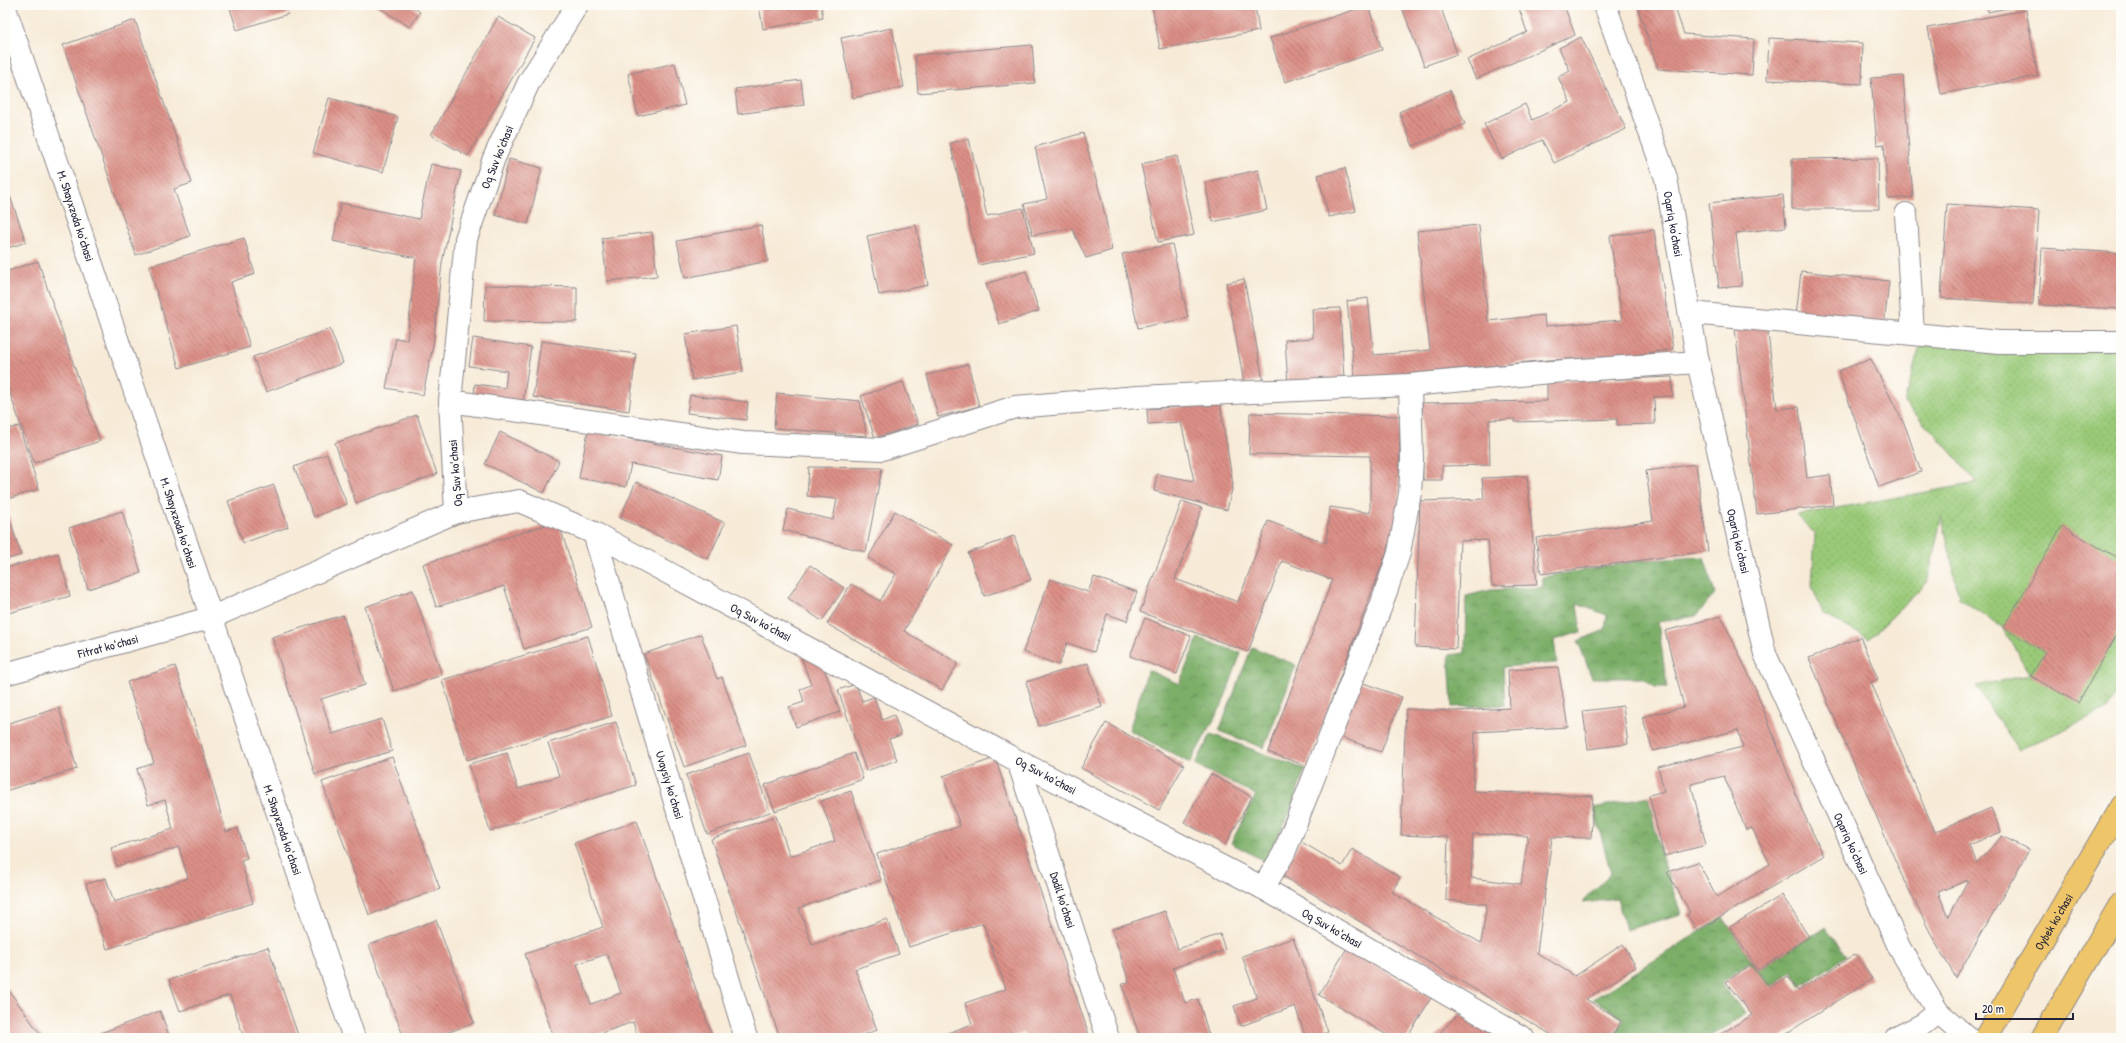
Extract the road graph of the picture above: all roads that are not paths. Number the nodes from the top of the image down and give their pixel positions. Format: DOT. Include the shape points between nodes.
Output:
graph roads {
  1 [pos="577,5"];
  2 [pos="1605,5"];
  3 [pos="5,8"];
  4 [pos="1906,214"];
  5 [pos="1691,313"];
  6 [pos="1913,334"];
  7 [pos="2121,342"];
  8 [pos="1698,362"];
  9 [pos="1410,385"];
  10 [pos="450,401"];
  11 [pos="456,512"];
  12 [pos="594,533"];
  13 [pos="210,618"];
  14 [pos="5,674"];
  15 [pos="1018,761"];
  16 [pos="2121,806"];
  17 [pos="1263,888"];
  18 [pos="2121,903"];
  19 [pos="1938,1012"];
  20 [pos="354,1038"];
  21 [pos="746,1038"];
  22 [pos="1108,1038"];
  23 [pos="1523,1038"];
  24 [pos="1896,1038"];
  25 [pos="1968,1038"];
  26 [pos="1985,1038"];
  27 [pos="2042,1038"];
  1 -- 10 [label="street, Oq Suv koʻchasi" via="529,82 497,151 466,239"];
  2 -- 5 [label="street, Oqariq ko'chasi" via="1666,178"];
  3 -- 13 [label="street, M. Shayxzoda koʻchasi"];
  4 -- 6 [label="street"];
  5 -- 6 [label="street"];
  5 -- 8 [label="street, Oqariq ko'chasi"];
  6 -- 7 [label="street" via="1999,342"];
  8 -- 9 [label="street"];
  8 -- 19 [label="street, Oqariq ko'chasi" via="1765,654 1900,949"];
  9 -- 10 [label="street" via="1138,397 1015,407 882,449 743,443"];
  9 -- 17 [label="street" via="1410,493 1399,553 1381,606 1284,853"];
  10 -- 11 [label="street, Oq Suv koʻchasi"];
  11 -- 12 [label="street, Oq Suv koʻchasi" via="519,501"];
  11 -- 13 [label="street, Fitrat koʻchasi"];
  12 -- 15 [label="street, Oq Suv koʻchasi"];
  12 -- 21 [label="street, Uvaysiy koʻchasi"];
  13 -- 14 [label="street, Fitrat koʻchasi"];
  13 -- 20 [label="street, M. Shayxzoda koʻchasi"];
  15 -- 17 [label="street, Oq Suv koʻchasi"];
  15 -- 22 [label="street, Dadil koʻchasi"];
  16 -- 26 [label="main road, Oybek ko‘chasi"];
  17 -- 23 [label="street, Oq Suv koʻchasi"];
  18 -- 27 [label="main road"];
  19 -- 24 [label="street" via="1920,1026"];
  19 -- 25 [label="street, Oqariq ko'chasi"];
}
